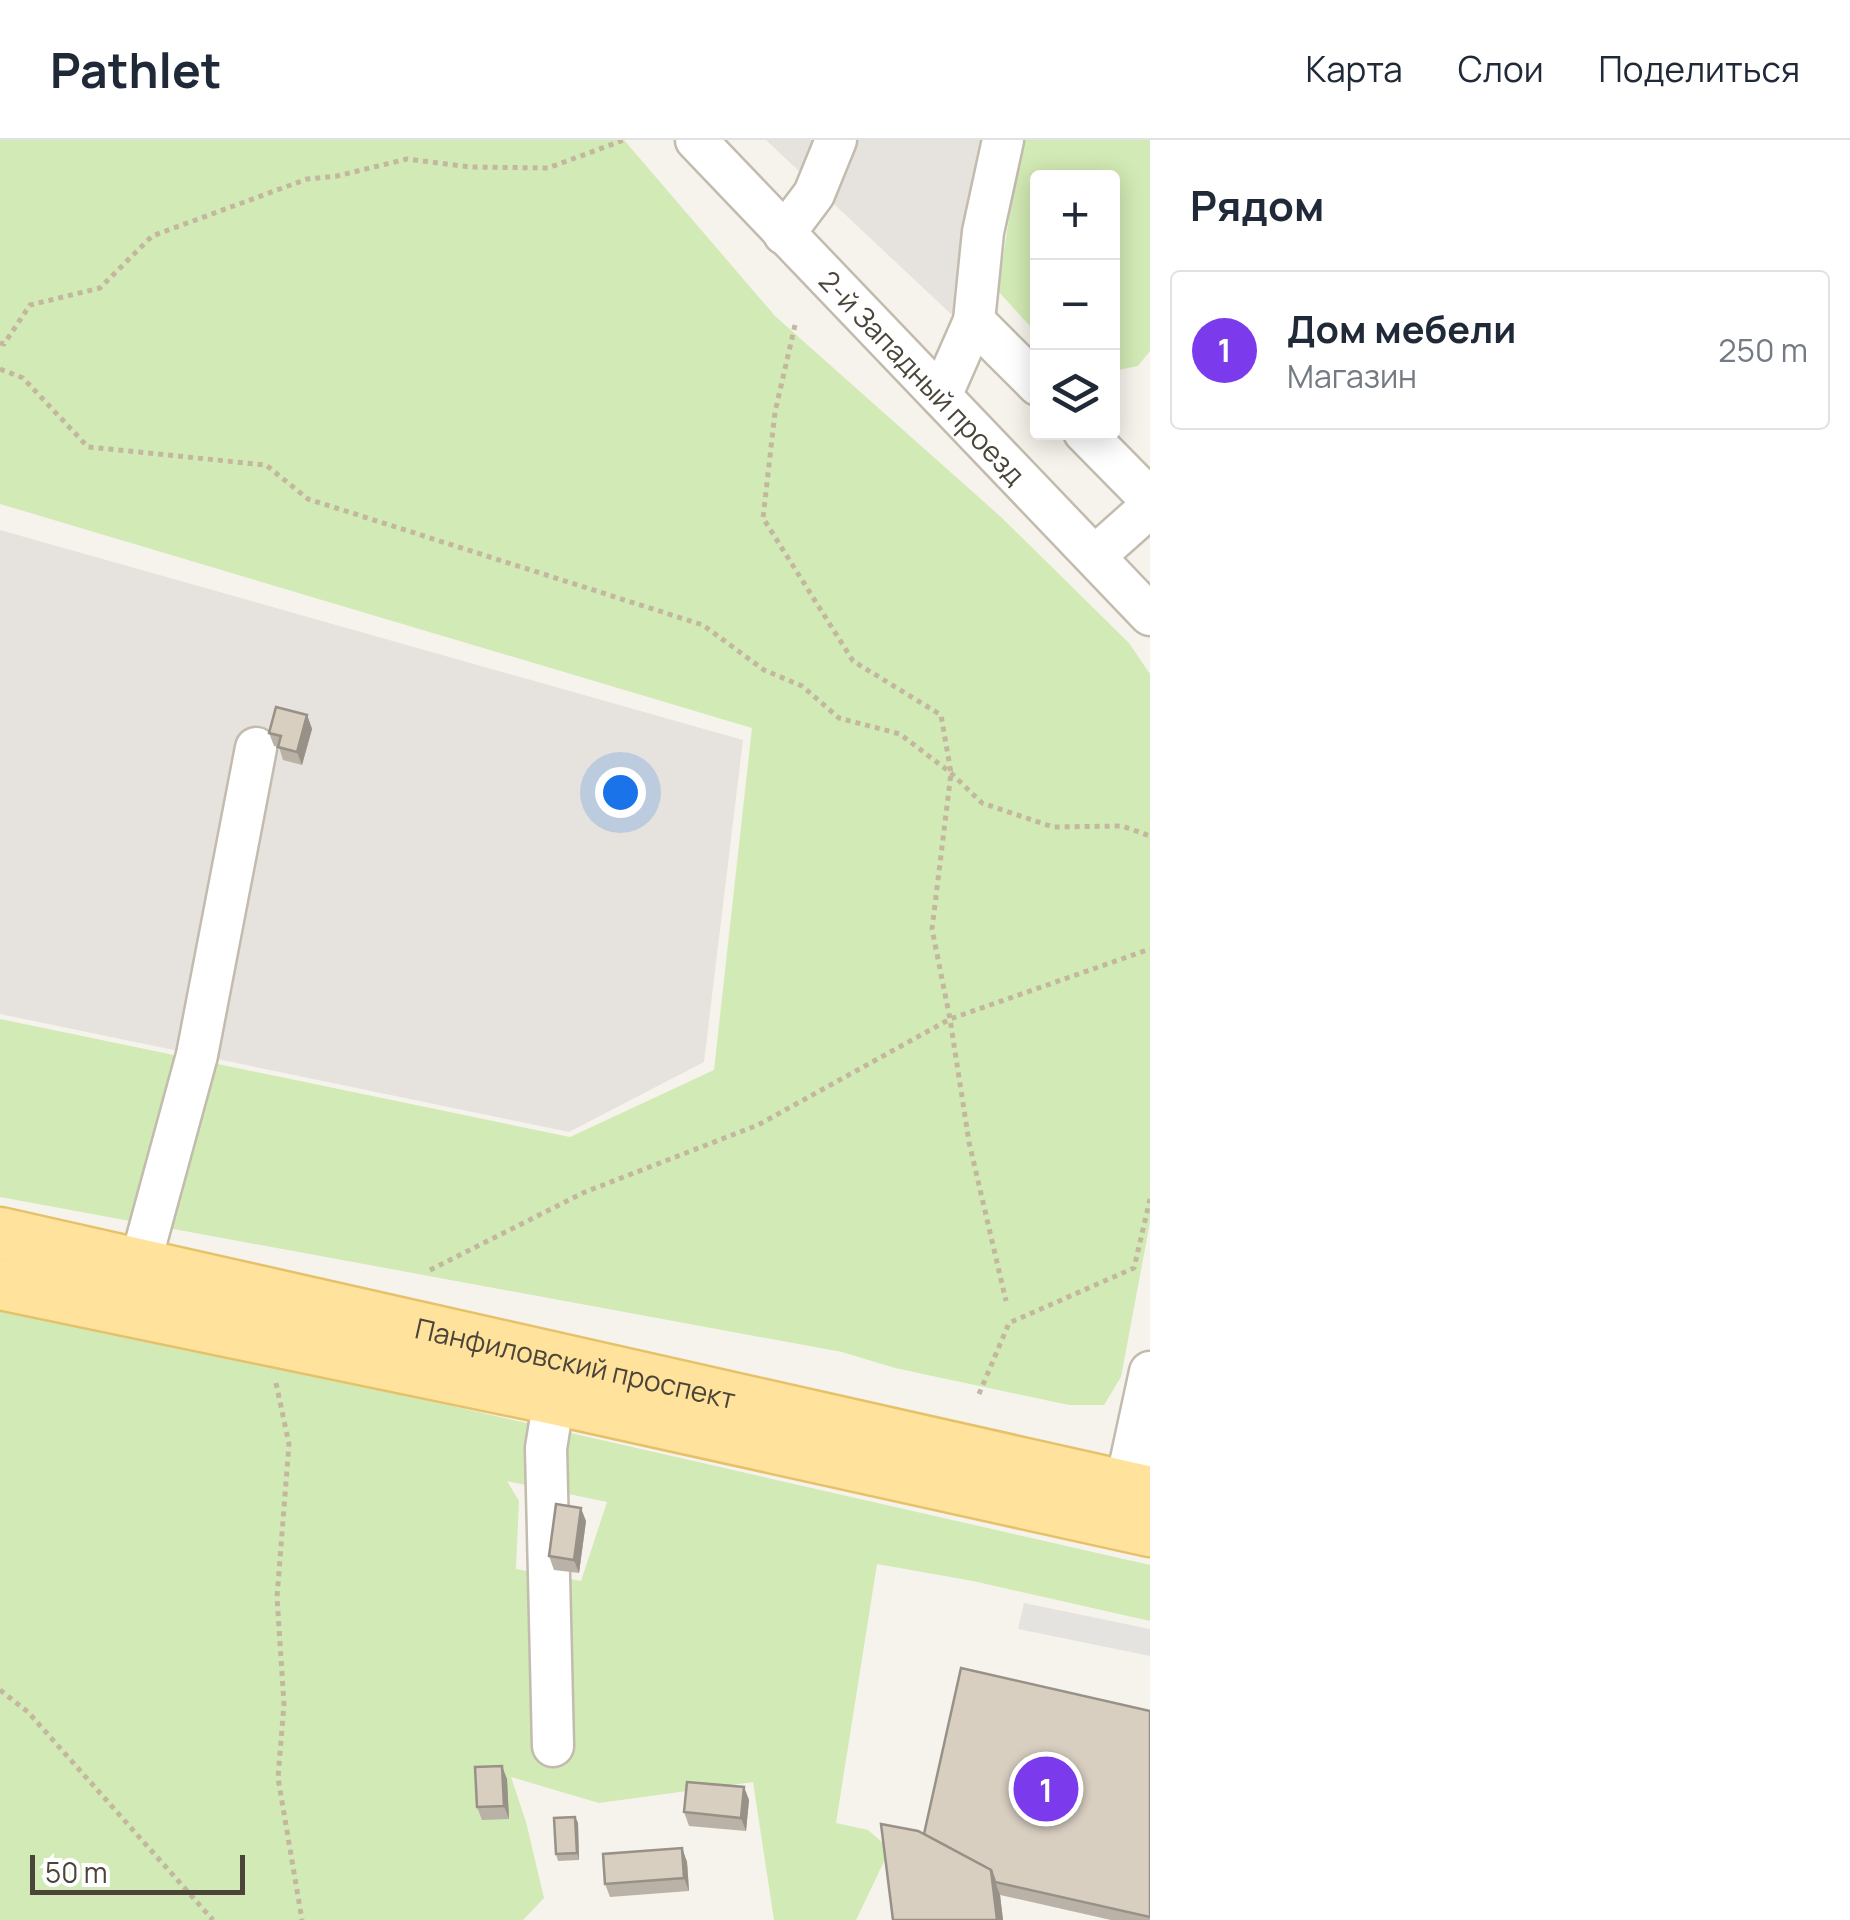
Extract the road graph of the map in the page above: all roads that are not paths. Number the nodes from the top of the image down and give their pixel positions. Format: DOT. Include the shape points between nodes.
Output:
graph roads {
  1 [pos="696,140"];
  2 [pos="836,140"];
  3 [pos="1003,140"];
  4 [pos="784,234"];
  5 [pos="974,320"];
  6 [pos="1030,377"];
  7 [pos="941,396"];
  8 [pos="1092,440"];
  9 [pos="1150,499"];
  10 [pos="1150,507"];
  11 [pos="1095,556"];
  12 [pos="1150,615"];
  13 [pos="256,748"];
  14 [pos="0,1232"];
  15 [pos="140,1264"];
  16 [pos="0,1284"];
  17 [pos="1150,1372"];
  18 [pos="554,1398"];
  19 [pos="1136,1508"];
  20 [pos="553,1746"];
  1 -- 4 [label="street, 2-й Западный проезд"];
  2 -- 4 [label="street" via="814,194"];
  3 -- 5 [label="street" via="983,232"];
  4 -- 7 [label="street, 2-й Западный проезд"];
  5 -- 6 [label="street"];
  5 -- 7 [label="street"];
  7 -- 11 [label="street, 2-й Западный проезд"];
  8 -- 9 [label="street"];
  10 -- 11 [label="street"];
  11 -- 12 [label="street, 2-й Западный проезд"];
  13 -- 15 [label="street" via="197,1055"];
  14 -- 15 [label="main road, Панфиловский проспект"];
  15 -- 19 [label="main road, Панфиловский проспект"];
  16 -- 18 [label="main road, Панфиловский проспект"];
  17 -- 19 [label="street"];
  18 -- 19 [label="main road, Панфиловский проспект"];
  18 -- 20 [label="street" via="546,1448"];
}
